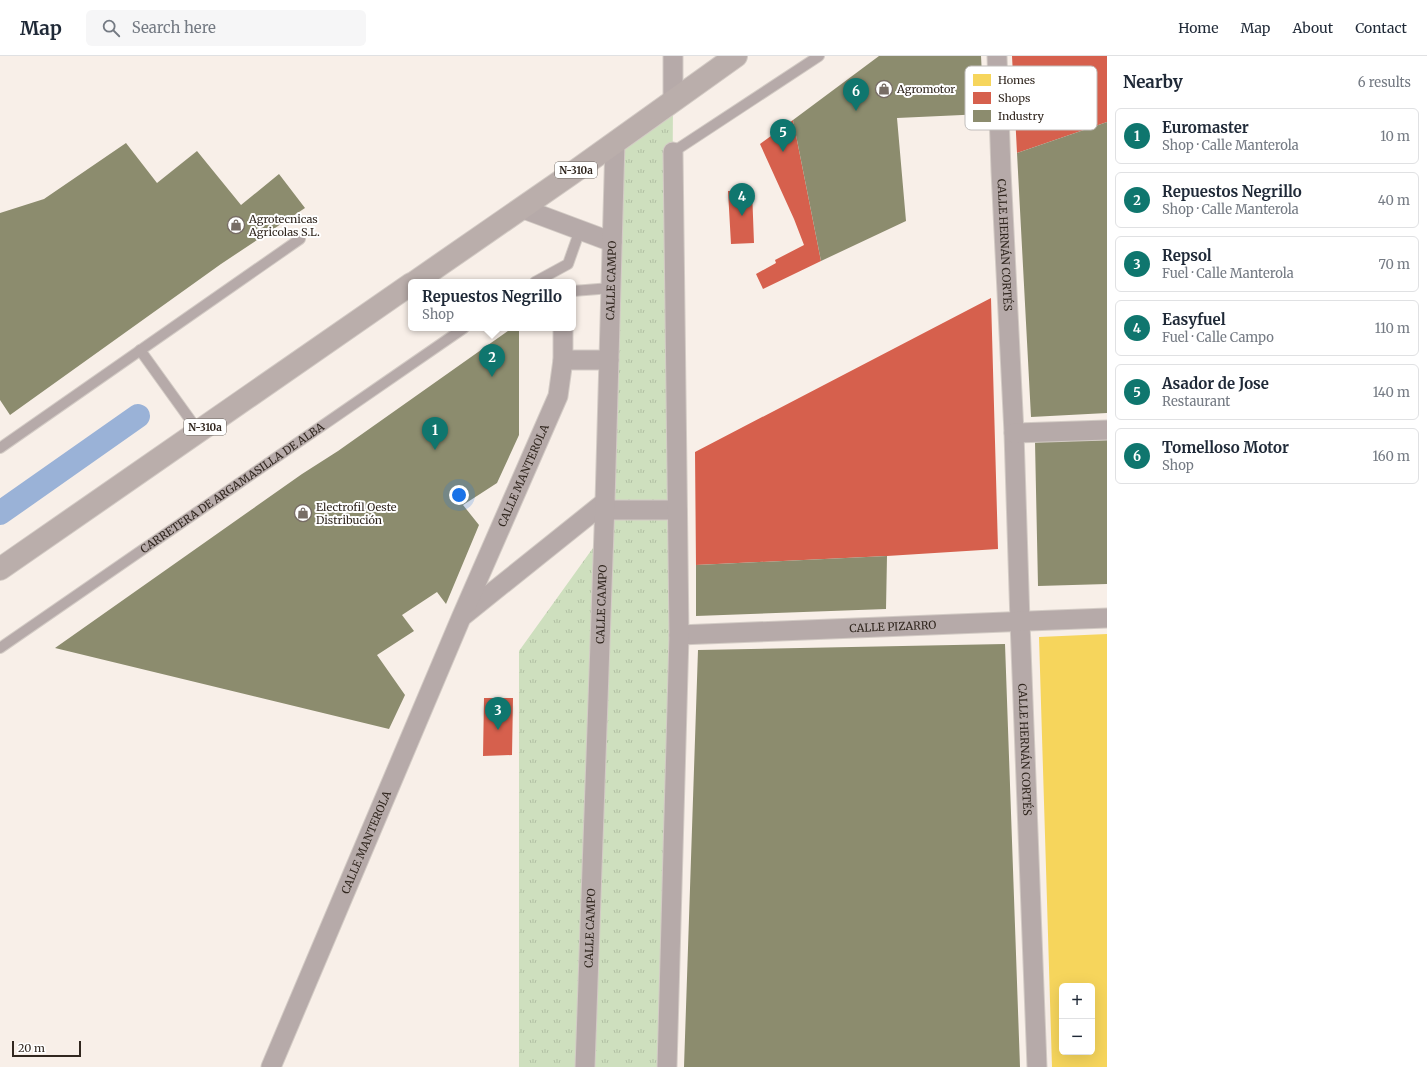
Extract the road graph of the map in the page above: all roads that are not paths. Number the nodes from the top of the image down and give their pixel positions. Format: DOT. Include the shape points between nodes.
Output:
graph roads {
  1 [pos="673,56"];
  2 [pos="736,56"];
  3 [pos="819,56"];
  4 [pos="997,56"];
  5 [pos="997,66"];
  6 [pos="673,100"];
  7 [pos="1000,130"];
  8 [pos="615,142"];
  9 [pos="673,152"];
  10 [pos="522,208"];
  11 [pos="580,230"];
  12 [pos="300,239"];
  13 [pos="612,242"];
  14 [pos="419,279"];
  15 [pos="540,279"];
  16 [pos="408,286"];
  17 [pos="611,288"];
  18 [pos="576,291"];
  19 [pos="460,331"];
  20 [pos="563,331"];
  21 [pos="140,350"];
  22 [pos="563,360"];
  23 [pos="609,360"];
  24 [pos="1107,430"];
  25 [pos="199,432"];
  26 [pos="1014,433"];
  27 [pos="0,448"];
  28 [pos="604,506"];
  29 [pos="677,510"];
  30 [pos="0,569"];
  31 [pos="461,618"];
  32 [pos="1107,618"];
  33 [pos="1020,622"];
  34 [pos="678,635"];
  35 [pos="0,648"];
  36 [pos="271,1067"];
  37 [pos="585,1067"];
  38 [pos="667,1067"];
  39 [pos="1037,1067"];
  1 -- 6 [label="street"];
  2 -- 6 [label="highway, N-310a"];
  3 -- 9 [label="lane"];
  4 -- 5 [label="street, CALLE HERNÁN CORTÉS"];
  6 -- 8 [label="highway, N-310a"];
  7 -- 26 [label="street, CALLE HERNÁN CORTÉS"];
  8 -- 10 [label="highway, N-310a"];
  8 -- 13 [label="street, CALLE CAMPO"];
  9 -- 29 [label="street"];
  10 -- 11 [label="street"];
  10 -- 14 [label="highway, N-310a"];
  11 -- 13 [label="street"];
  11 -- 15 [label="lane" via="568,264"];
  12 -- 21 [label="lane"];
  13 -- 17 [label="street, CALLE CAMPO"];
  16 -- 25 [label="highway, N-310a"];
  17 -- 18 [label="lane"];
  17 -- 23 [label="street, CALLE CAMPO"];
  19 -- 35 [label="lane, CARRETERA DE ARGAMASILLA DE ALBA"];
  20 -- 22 [label="street, CALLE MANTEROLA"];
  21 -- 25 [label="lane"];
  21 -- 27 [label="lane"];
  22 -- 23 [label="street"];
  22 -- 31 [label="street, CALLE MANTEROLA" via="558,396"];
  23 -- 28 [label="street, CALLE CAMPO"];
  24 -- 26 [label="street"];
  25 -- 30 [label="highway, N-310a"];
  26 -- 33 [label="street, CALLE HERNÁN CORTÉS"];
  28 -- 29 [label="street"];
  28 -- 31 [label="street, CALLE MANTEROLA"];
  28 -- 37 [label="street, CALLE CAMPO"];
  29 -- 34 [label="street"];
  31 -- 36 [label="street, CALLE MANTEROLA"];
  32 -- 33 [label="street, CALLE PIZARRO"];
  33 -- 34 [label="street, CALLE PIZARRO"];
  33 -- 39 [label="street, CALLE HERNÁN CORTÉS"];
  34 -- 38 [label="street"];
}
